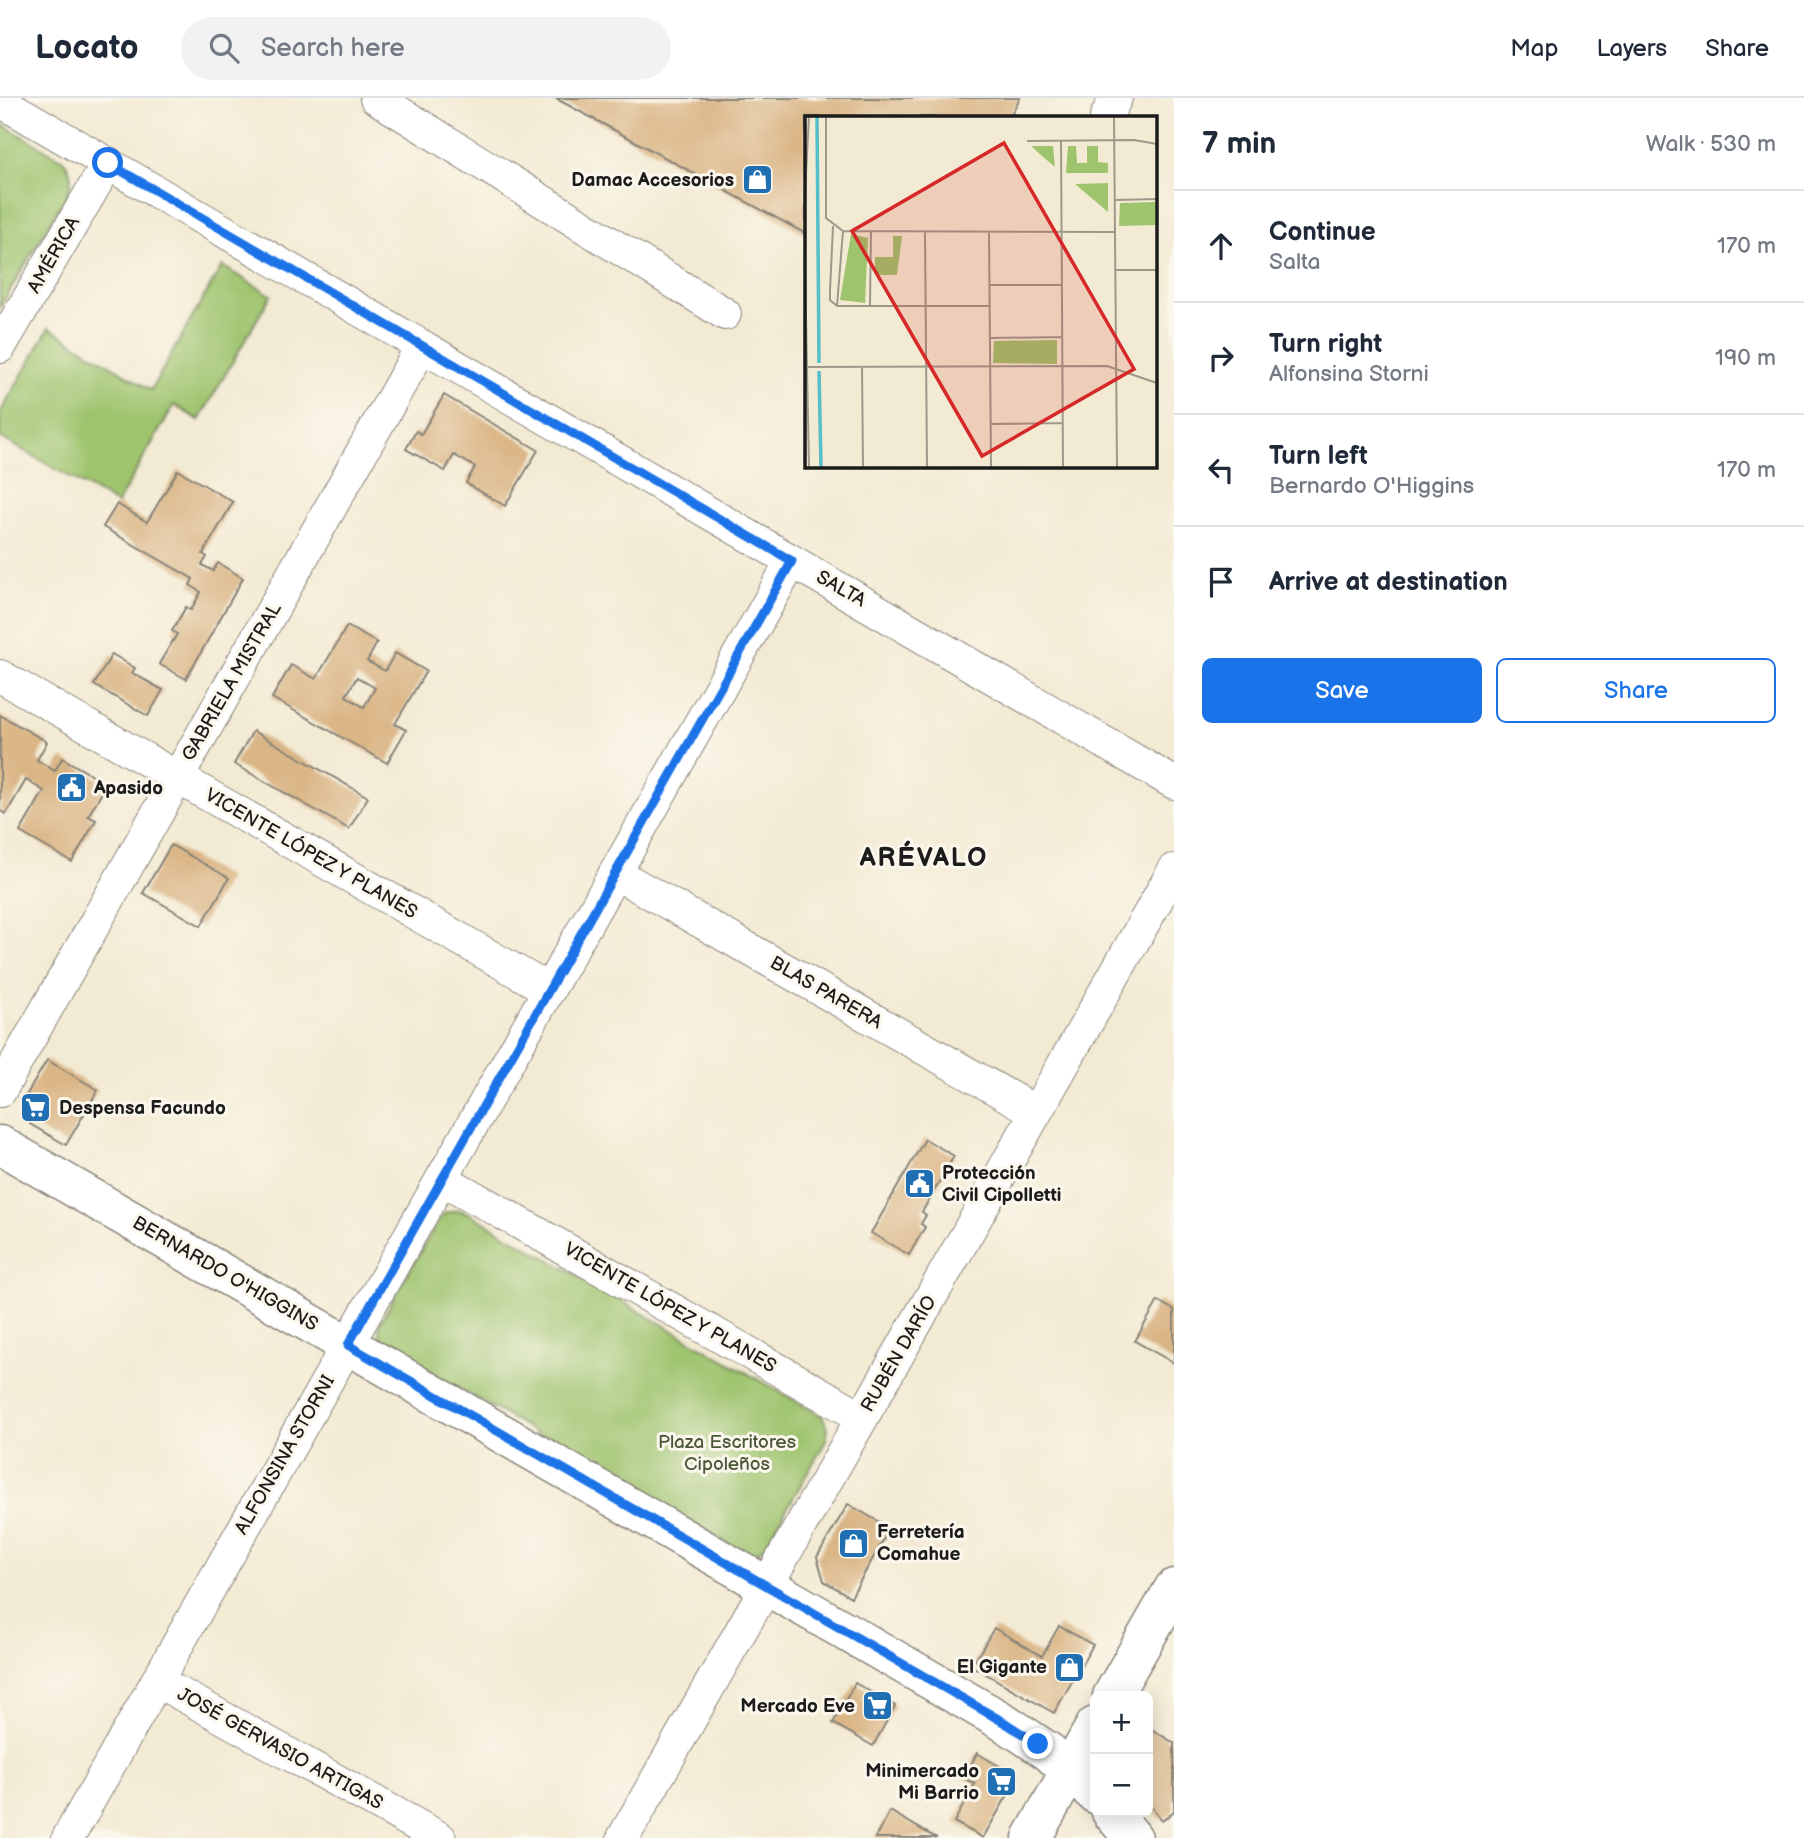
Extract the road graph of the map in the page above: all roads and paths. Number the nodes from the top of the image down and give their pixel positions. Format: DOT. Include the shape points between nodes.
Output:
graph roads {
  1 [pos="376,98"];
  2 [pos="1116,98"];
  3 [pos="0,101"];
  4 [pos="1106,116"];
  5 [pos="108,163"];
  6 [pos="725,314"];
  7 [pos="422,346"];
  8 [pos="0,347"];
  9 [pos="792,561"];
  10 [pos="0,676"];
  11 [pos="177,778"];
  12 [pos="1174,783"];
  13 [pos="1174,870"];
  14 [pos="615,873"];
  15 [pos="549,990"];
  16 [pos="0,1091"];
  17 [pos="1036,1112"];
  18 [pos="0,1145"];
  19 [pos="442,1179"];
  20 [pos="348,1345"];
  21 [pos="862,1417"];
  22 [pos="767,1586"];
  23 [pos="1174,1588"];
  24 [pos="157,1681"];
  25 [pos="1115,1691"];
  26 [pos="1090,1749"];
  27 [pos="1083,1782"];
  28 [pos="1115,1817"];
  29 [pos="68,1838"];
  30 [pos="440,1838"];
  31 [pos="624,1838"];
  32 [pos="1032,1838"];
  33 [pos="1133,1838"];
  1 -- 6 [label="street"];
  2 -- 4 [label="street"];
  3 -- 5 [label="street, SALTA"];
  5 -- 7 [label="street, SALTA"];
  5 -- 8 [label="street, AMÉRICA"];
  7 -- 9 [label="street, SALTA"];
  7 -- 11 [label="street, GABRIELA MISTRAL"];
  9 -- 12 [label="street, SALTA"];
  9 -- 14 [label="street, ALFONSINA STORNI"];
  10 -- 11 [label="street, VICENTE LÓPEZ Y PLANES"];
  11 -- 15 [label="street, VICENTE LÓPEZ Y PLANES"];
  11 -- 16 [label="street, GABRIELA MISTRAL"];
  13 -- 17 [label="street, RUBÉN DARÍO"];
  14 -- 15 [label="street, ALFONSINA STORNI"];
  14 -- 17 [label="street, BLAS PARERA"];
  15 -- 19 [label="street, ALFONSINA STORNI"];
  17 -- 21 [label="street, RUBÉN DARÍO"];
  18 -- 20 [label="main road, BERNARDO O'HIGGINS"];
  19 -- 20 [label="street, ALFONSINA STORNI"];
  19 -- 21 [label="street, VICENTE LÓPEZ Y PLANES"];
  20 -- 22 [label="main road, BERNARDO O'HIGGINS"];
  20 -- 24 [label="street, ALFONSINA STORNI"];
  21 -- 22 [label="street, RUBÉN DARÍO"];
  22 -- 27 [label="main road, BERNARDO O'HIGGINS" via="1007,1724"];
  22 -- 31 [label="street, RUBÉN DARÍO"];
  23 -- 25 [label="main road"];
  24 -- 29 [label="street, ALFONSINA STORNI"];
  24 -- 30 [label="street, JOSÉ GERVASIO ARTIGAS"];
  26 -- 27 [label="main road"];
  27 -- 32 [label="main road"];
  28 -- 33 [label="main road"];
}
